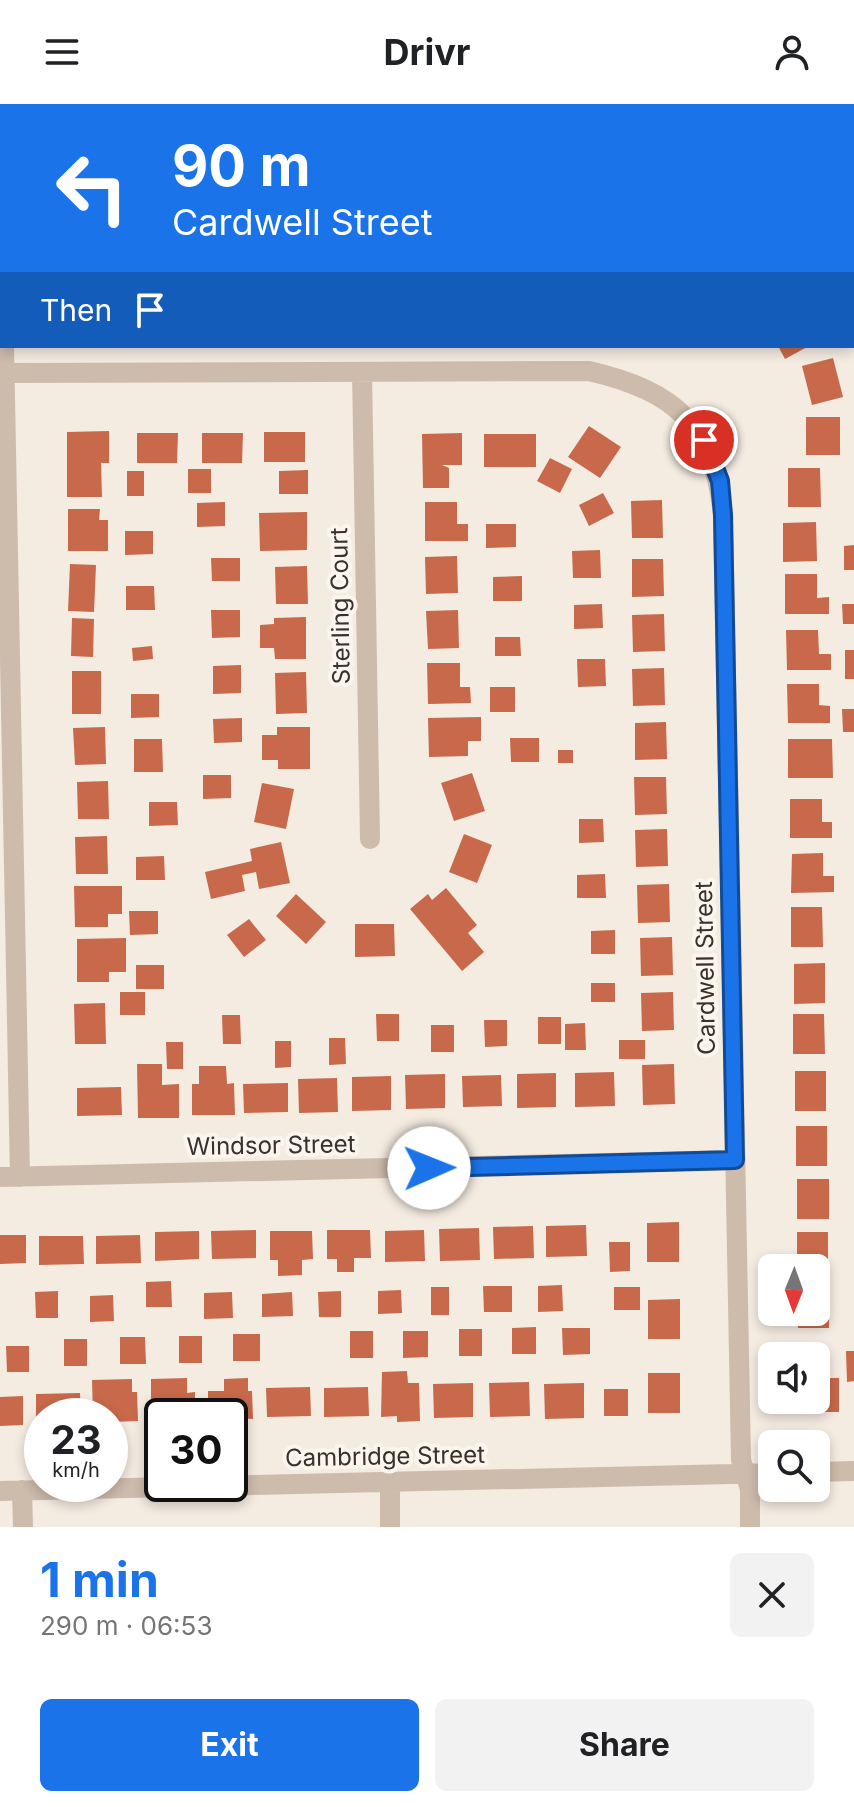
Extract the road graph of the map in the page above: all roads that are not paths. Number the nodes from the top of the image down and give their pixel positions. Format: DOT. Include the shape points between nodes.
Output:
graph roads {
  1 [pos="4,348"];
  2 [pos="362,372"];
  3 [pos="5,373"];
  4 [pos="370,839"];
  5 [pos="735,1160"];
  6 [pos="10,1177"];
  7 [pos="854,1471"];
  8 [pos="830,1472"];
  9 [pos="745,1474"];
  10 [pos="758,1474"];
  11 [pos="390,1481"];
  12 [pos="22,1490"];
  13 [pos="0,1491"];
  14 [pos="23,1527"];
  15 [pos="390,1527"];
  16 [pos="750,1527"];
  1 -- 3 [label="street"];
  2 -- 3 [label="street, Cardwell Street"];
  2 -- 4 [label="street, Sterling Court"];
  2 -- 5 [label="street, Cardwell Street" via="589,371 649,389 685,416 715,463 723,515"];
  3 -- 6 [label="street"];
  5 -- 6 [label="street, Windsor Street"];
  5 -- 9 [label="street, Cardwell Street"];
  7 -- 8 [label="street"];
  9 -- 10 [label="street, Cambridge Street"];
  9 -- 11 [label="street, Cambridge Street"];
  9 -- 16 [label="street, Cardwell Street"];
  11 -- 12 [label="street, Cambridge Street"];
  11 -- 15 [label="street"];
  12 -- 13 [label="street, Cambridge Street"];
  12 -- 14 [label="street"];
}
